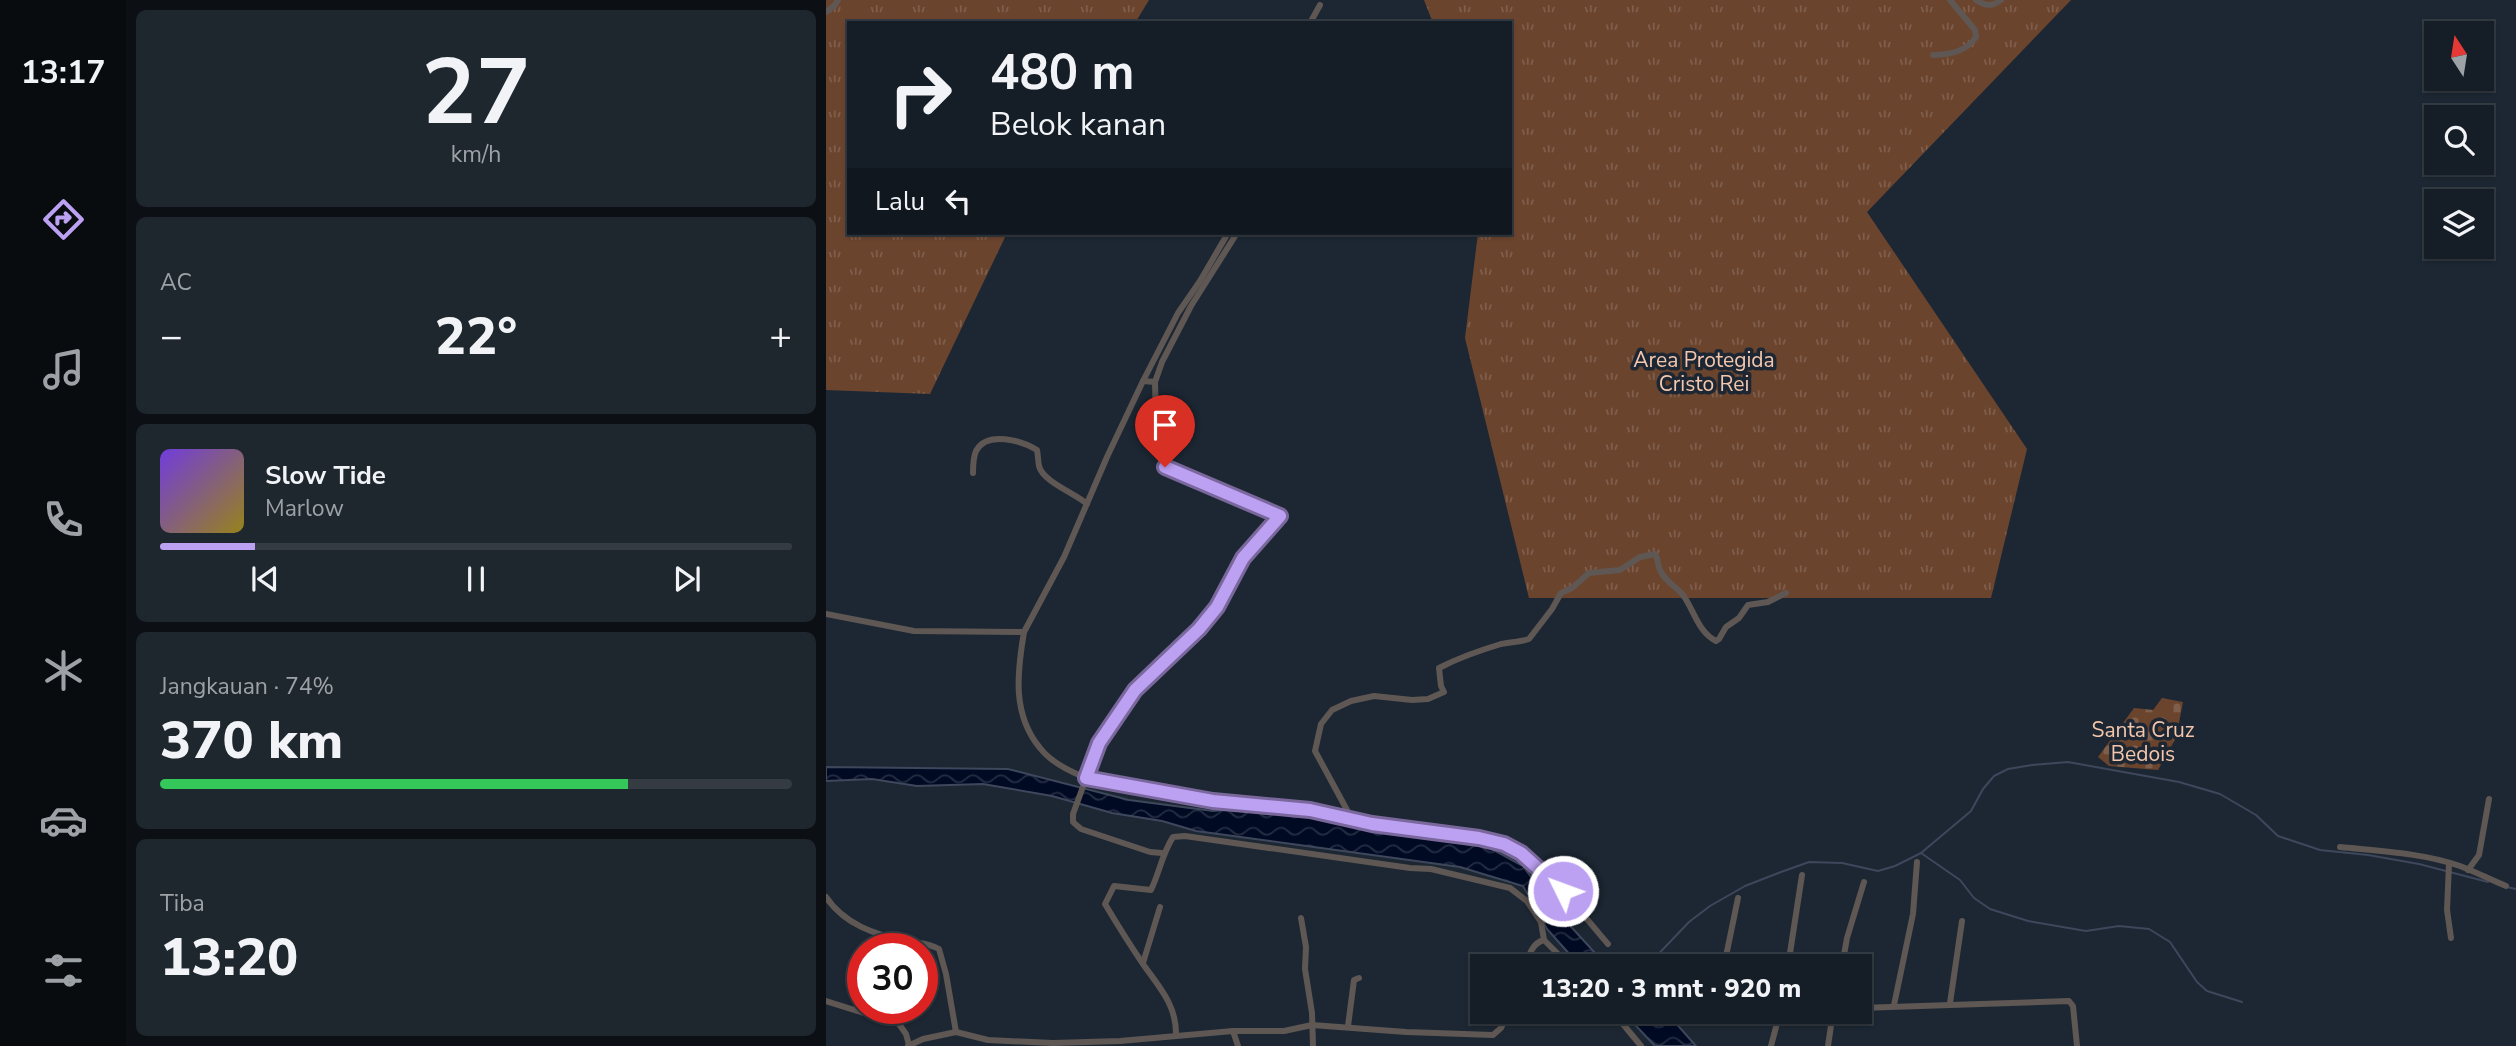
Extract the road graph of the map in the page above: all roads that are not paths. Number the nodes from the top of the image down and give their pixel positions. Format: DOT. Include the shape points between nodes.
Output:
graph roads {
  1 [pos="838,0"];
  2 [pos="1951,0"];
  3 [pos="1976,0"];
  4 [pos="2001,0"];
  5 [pos="1320,5"];
  6 [pos="826,12"];
  7 [pos="1311,21"];
  8 [pos="1933,55"];
  9 [pos="1227,235"];
  10 [pos="1236,235"];
  11 [pos="1143,381"];
  12 [pos="1155,382"];
  13 [pos="973,473"];
  14 [pos="1087,504"];
  15 [pos="1786,593"];
  16 [pos="826,614"];
  17 [pos="1024,632"];
  18 [pos="1084,781"];
  19 [pos="2489,799"];
  20 [pos="1343,817"];
  21 [pos="2340,847"];
  22 [pos="1162,853"];
  23 [pos="1917,862"];
  24 [pos="2449,863"];
  25 [pos="2468,870"];
  26 [pos="1802,875"];
  27 [pos="1864,882"];
  28 [pos="2506,886"];
  29 [pos="826,897"];
  30 [pos="1738,898"];
  31 [pos="1160,907"];
  32 [pos="1301,918"];
  33 [pos="1962,921"];
  34 [pos="2451,938"];
  35 [pos="1544,940"];
  36 [pos="1608,944"];
  37 [pos="1529,954"];
  38 [pos="1558,954"];
  39 [pos="1726,954"];
  40 [pos="1791,954"];
  41 [pos="1844,954"];
  42 [pos="1143,963"];
  43 [pos="1359,978"];
  44 [pos="826,1001"];
  45 [pos="1950,1003"];
  46 [pos="1894,1005"];
  47 [pos="1872,1007"];
  48 [pos="1503,1024"];
  49 [pos="1623,1024"];
  50 [pos="1777,1024"];
  51 [pos="1831,1024"];
  52 [pos="1312,1025"];
  53 [pos="1348,1026"];
  54 [pos="1233,1031"];
  55 [pos="956,1032"];
  56 [pos="1176,1036"];
  57 [pos="1012,1044"];
  58 [pos="909,1045"];
  59 [pos="1238,1046"];
  60 [pos="1313,1046"];
  61 [pos="1641,1046"];
  62 [pos="1771,1046"];
  63 [pos="1828,1046"];
  64 [pos="2077,1046"];
  1 -- 6 [label="street"];
  2 -- 8 [label="street" via="1976,37 1961,50"];
  3 -- 4 [label="street" via="1988,5"];
  5 -- 7 [label="street"];
  9 -- 11 [label="street"];
  10 -- 12 [label="street" via="1191,306"];
  11 -- 12 [label="street"];
  11 -- 14 [label="street"];
  12 -- 18 [label="street" via="1156,429 1165,467 1280,516 1243,558 1217,607 1199,629 1135,690 1099,743"];
  13 -- 14 [label="street" via="977,450 985,442 1004,439 1030,446 1038,450 1045,476"];
  14 -- 17 [label="street"];
  15 -- 20 [label="street" via="1748,605 1716,640 1709,637 1680,591 1659,570 1655,554 1640,557 1620,570 1589,573 1561,593 1529,639 1461,657 1439,668 1444,692 1412,700 1374,696 1332,710 1321,724 1315,751 1347,810"];
  16 -- 17 [label="street" via="914,631"];
  17 -- 18 [label="street" via="1017,693 1028,731 1041,750"];
  18 -- 20 [label="street"];
  18 -- 22 [label="street" via="1073,822"];
  19 -- 25 [label="street" via="2479,855"];
  20 -- 36 [label="street" via="1504,844 1521,853 1563,891"];
  21 -- 24 [label="street"];
  22 -- 35 [label="street" via="1173,837 1185,836 1431,869 1510,888 1527,901 1541,922"];
  22 -- 42 [label="street" via="1151,890 1114,886 1105,904"];
  23 -- 46 [label="street" via="1913,914"];
  24 -- 25 [label="street"];
  24 -- 34 [label="street"];
  25 -- 28 [label="street"];
  26 -- 40 [label="street"];
  27 -- 41 [label="street"];
  29 -- 55 [label="street" via="850,922 939,949"];
  30 -- 39 [label="street"];
  31 -- 42 [label="street"];
  32 -- 52 [label="street"];
  33 -- 45 [label="street"];
  35 -- 37 [label="street"];
  35 -- 38 [label="street"];
  42 -- 56 [label="street" via="1164,990"];
  43 -- 53 [label="street" via="1353,980"];
  44 -- 58 [label="street" via="899,1024"];
  45 -- 46 [label="street"];
  45 -- 64 [label="street" via="2069,1001"];
  46 -- 47 [label="street"];
  48 -- 53 [label="street" via="1493,1035"];
  49 -- 61 [label="street"];
  50 -- 62 [label="street"];
  51 -- 63 [label="street"];
  52 -- 53 [label="street"];
  52 -- 54 [label="street" via="1284,1031"];
  52 -- 60 [label="street"];
  54 -- 56 [label="street"];
  54 -- 59 [label="street"];
  55 -- 57 [label="street"];
  55 -- 58 [label="street"];
  56 -- 57 [label="street"];
}
